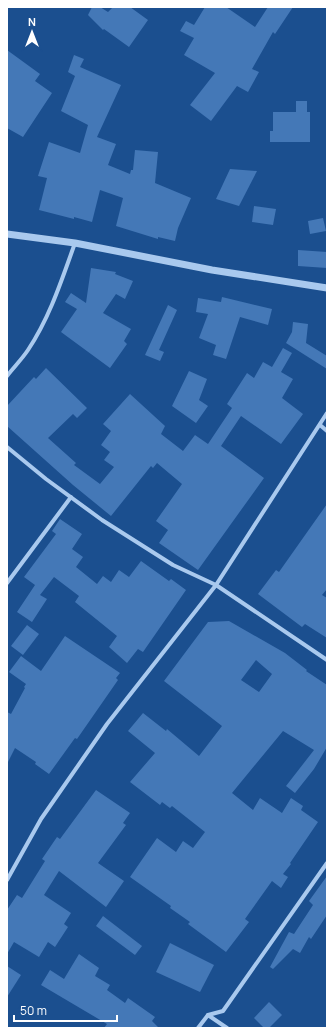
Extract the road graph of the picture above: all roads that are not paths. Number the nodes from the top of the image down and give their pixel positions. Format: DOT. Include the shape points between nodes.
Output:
graph roads {
  1 [pos="7,234"];
  2 [pos="75,243"];
  3 [pos="327,288"];
  4 [pos="7,376"];
  5 [pos="327,413"];
  6 [pos="320,426"];
  7 [pos="327,431"];
  8 [pos="7,447"];
  9 [pos="71,497"];
  10 [pos="7,583"];
  11 [pos="216,585"];
  12 [pos="327,660"];
  13 [pos="327,863"];
  14 [pos="7,880"];
  15 [pos="208,1015"];
  16 [pos="198,1028"];
  17 [pos="227,1028"];
  1 -- 2 [label="street"];
  2 -- 3 [label="street" via="212,270"];
  2 -- 4 [label="street" via="45,321 28,350"];
  5 -- 6 [label="street"];
  6 -- 7 [label="street"];
  6 -- 11 [label="street"];
  8 -- 9 [label="street"];
  9 -- 10 [label="street"];
  9 -- 11 [label="street" via="173,565"];
  11 -- 12 [label="street"];
  11 -- 14 [label="street" via="107,724 41,819"];
  13 -- 15 [label="street" via="223,1011"];
  15 -- 16 [label="street"];
  15 -- 17 [label="street"];
}
